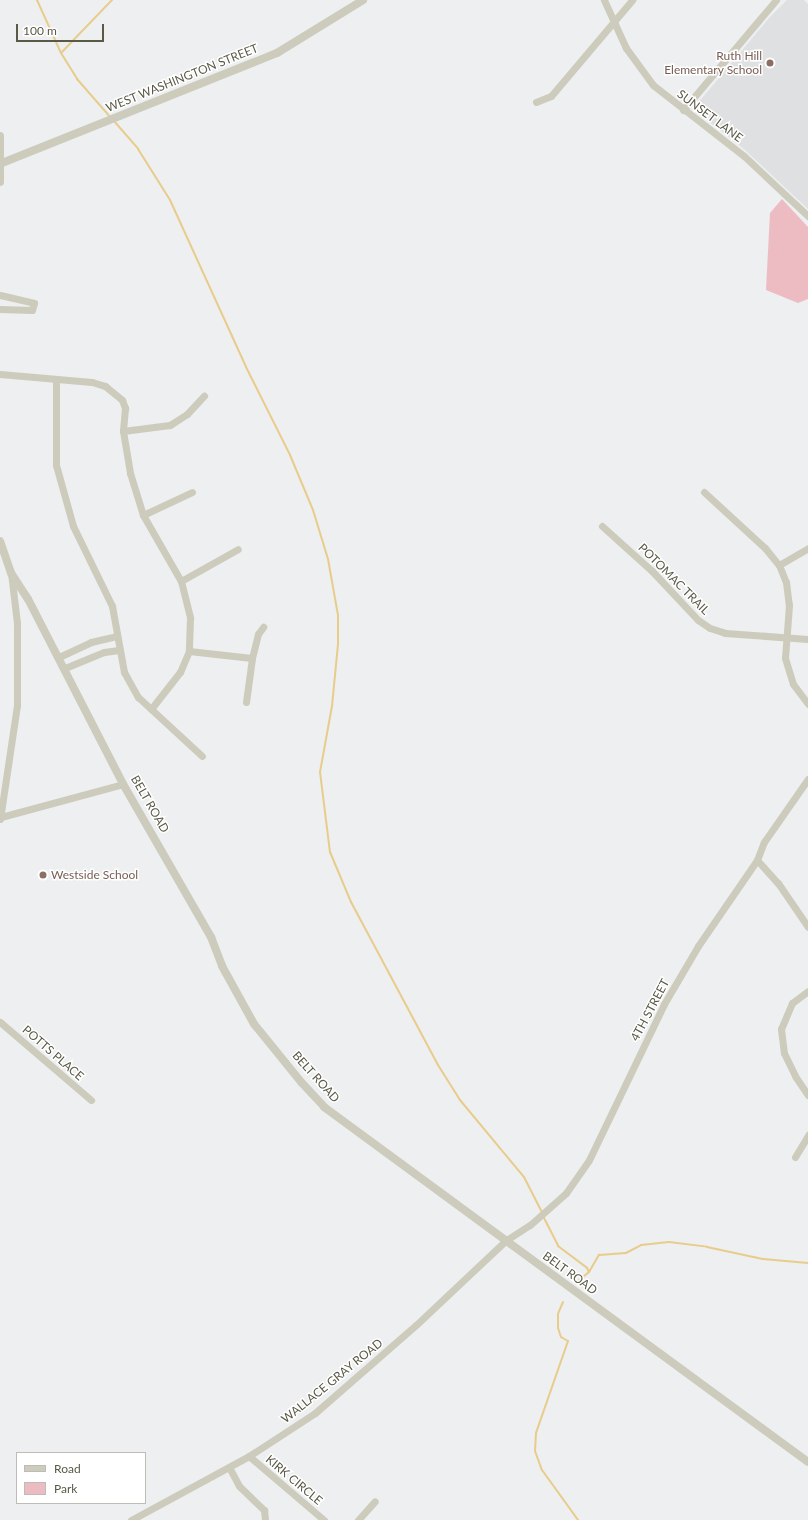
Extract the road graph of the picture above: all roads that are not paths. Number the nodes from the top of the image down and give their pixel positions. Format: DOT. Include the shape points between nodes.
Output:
graph roads {
  1 [pos="363,0"];
  2 [pos="604,0"];
  3 [pos="632,0"];
  4 [pos="776,0"];
  5 [pos="614,19"];
  6 [pos="536,102"];
  7 [pos="683,110"];
  8 [pos="0,136"];
  9 [pos="2,163"];
  10 [pos="0,182"];
  11 [pos="808,216"];
  12 [pos="0,295"];
  13 [pos="0,309"];
  14 [pos="0,374"];
  15 [pos="56,380"];
  16 [pos="204,396"];
  17 [pos="123,431"];
  18 [pos="192,492"];
  19 [pos="704,492"];
  20 [pos="143,515"];
  21 [pos="602,526"];
  22 [pos="0,541"];
  23 [pos="808,548"];
  24 [pos="238,549"];
  25 [pos="778,565"];
  26 [pos="11,573"];
  27 [pos="181,581"];
  28 [pos="263,626"];
  29 [pos="116,636"];
  30 [pos="786,637"];
  31 [pos="808,639"];
  32 [pos="119,650"];
  33 [pos="190,651"];
  34 [pos="59,657"];
  35 [pos="252,658"];
  36 [pos="64,668"];
  37 [pos="246,702"];
  38 [pos="808,704"];
  39 [pos="151,709"];
  40 [pos="202,756"];
  41 [pos="4,774"];
  42 [pos="808,779"];
  43 [pos="123,784"];
  44 [pos="0,818"];
  45 [pos="757,860"];
  46 [pos="808,927"];
  47 [pos="808,991"];
  48 [pos="0,1022"];
  49 [pos="808,1095"];
  50 [pos="91,1100"];
  51 [pos="808,1134"];
  52 [pos="795,1157"];
  53 [pos="505,1241"];
  54 [pos="249,1456"];
  55 [pos="808,1462"];
  56 [pos="229,1467"];
  57 [pos="375,1501"];
  58 [pos="131,1520"];
  59 [pos="265,1520"];
  60 [pos="324,1520"];
  61 [pos="358,1520"];
  1 -- 9 [label="street, WEST WASHINGTON STREET" via="277,53"];
  2 -- 5 [label="street, SUNSET LANE"];
  3 -- 5 [label="street"];
  4 -- 7 [label="street"];
  5 -- 6 [label="street" via="551,96"];
  5 -- 7 [label="street, SUNSET LANE" via="626,48 643,74"];
  7 -- 11 [label="street, SUNSET LANE" via="744,156"];
  8 -- 9 [label="street"];
  9 -- 10 [label="street"];
  12 -- 13 [label="street" via="34,303 32,310"];
  14 -- 15 [label="street"];
  15 -- 17 [label="street" via="92,382 116,392 124,408"];
  15 -- 29 [label="street" via="56,465 73,526 112,606"];
  16 -- 17 [label="street" via="187,414 170,425 148,430"];
  17 -- 20 [label="street" via="130,473"];
  18 -- 20 [label="street"];
  19 -- 25 [label="street" via="765,548"];
  20 -- 27 [label="street"];
  21 -- 30 [label="street, POTOMAC TRAIL" via="652,571 698,620 710,628 725,634"];
  22 -- 26 [label="street, BELT ROAD"];
  23 -- 25 [label="street"];
  24 -- 27 [label="street"];
  25 -- 30 [label="street" via="786,582 789,605"];
  26 -- 34 [label="street, BELT ROAD"];
  26 -- 41 [label="street" via="16,622 17,705"];
  27 -- 33 [label="street" via="190,618"];
  28 -- 35 [label="street" via="258,634"];
  29 -- 32 [label="street"];
  29 -- 34 [label="street" via="91,642"];
  30 -- 31 [label="street, POTOMAC TRAIL"];
  30 -- 38 [label="street" via="785,658 793,684"];
  32 -- 36 [label="street" via="104,652"];
  32 -- 39 [label="street" via="130,686"];
  33 -- 35 [label="street"];
  33 -- 39 [label="street" via="180,672"];
  34 -- 36 [label="street, BELT ROAD"];
  35 -- 37 [label="street"];
  36 -- 43 [label="street, BELT ROAD"];
  39 -- 40 [label="street"];
  41 -- 44 [label="street"];
  42 -- 45 [label="street, 4TH STREET" via="764,842"];
  43 -- 44 [label="street"];
  43 -- 53 [label="street, BELT ROAD" via="211,937 222,966 254,1024 302,1083 324,1107"];
  45 -- 46 [label="street" via="778,883"];
  45 -- 53 [label="street, 4TH STREET" via="698,946 664,1004 589,1160 576,1181 530,1225"];
  47 -- 49 [label="street" via="792,1003 781,1029 784,1053"];
  48 -- 50 [label="street, POTTS PLACE"];
  51 -- 52 [label="street"];
  53 -- 54 [label="street, WALLACE GRAY ROAD" via="411,1330 349,1384 289,1431"];
  53 -- 55 [label="street, BELT ROAD"];
  54 -- 56 [label="street, WALLACE GRAY ROAD"];
  54 -- 60 [label="street, KIRK CIRCLE"];
  56 -- 58 [label="street, WALLACE GRAY ROAD"];
  56 -- 59 [label="street" via="239,1486 264,1510"];
  57 -- 61 [label="street"];
}
